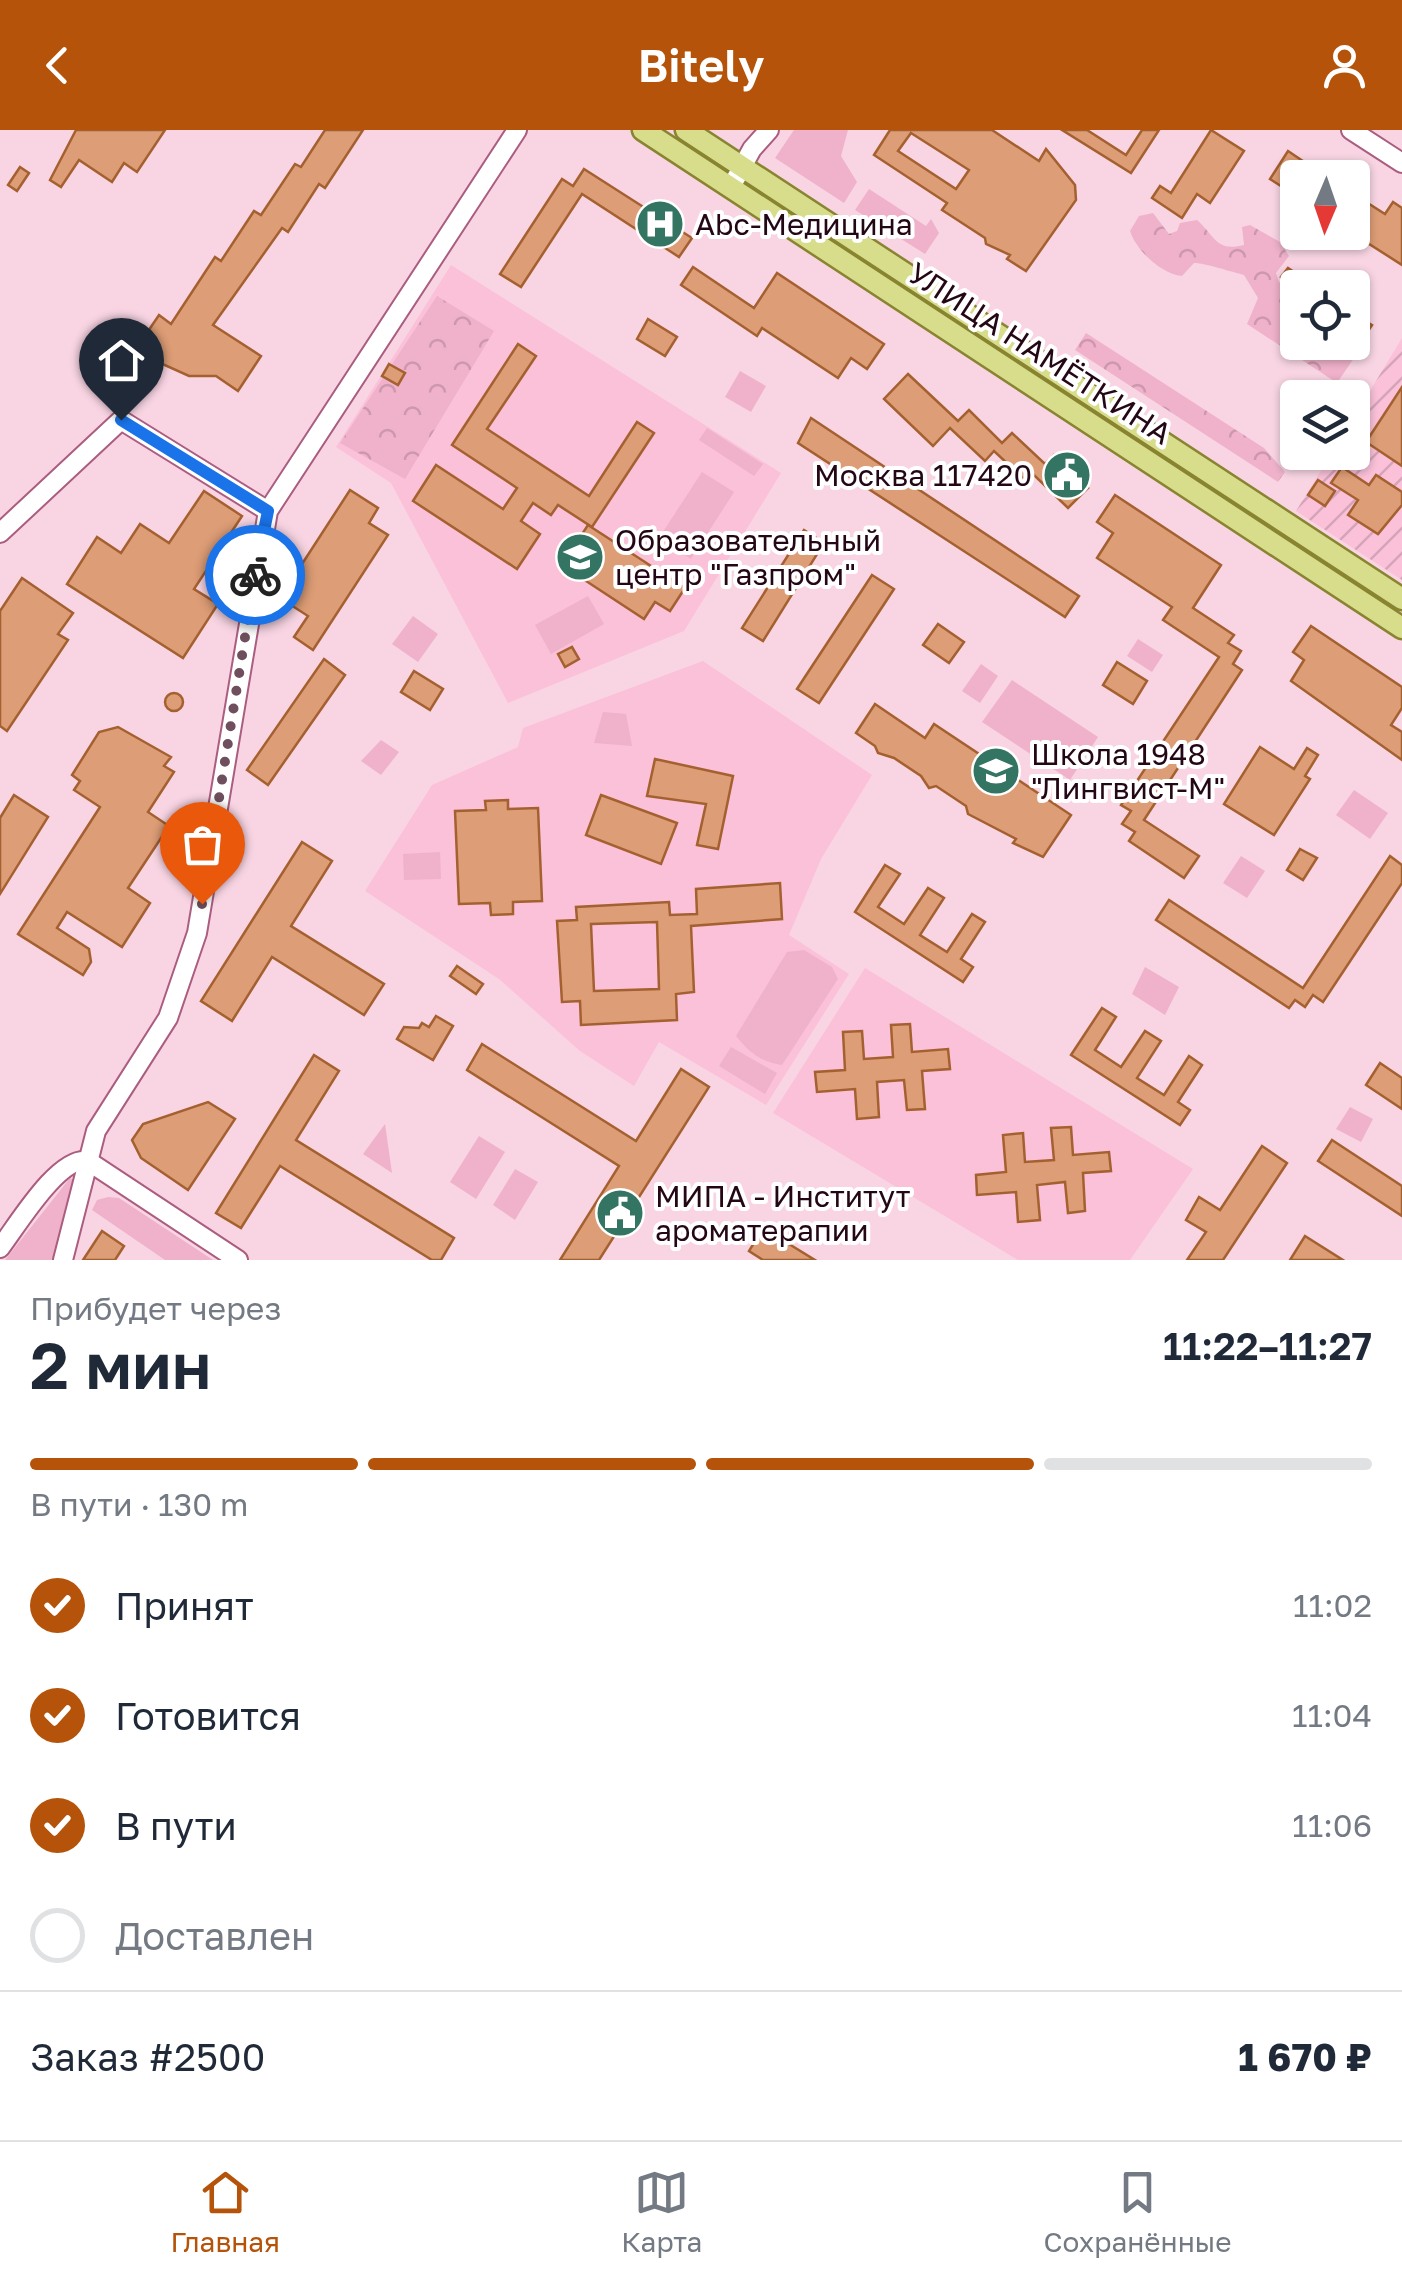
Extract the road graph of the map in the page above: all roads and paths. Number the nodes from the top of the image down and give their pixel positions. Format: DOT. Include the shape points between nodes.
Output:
graph roads {
  1 [pos="516,130"];
  2 [pos="643,130"];
  3 [pos="686,130"];
  4 [pos="769,130"];
  5 [pos="1351,130"];
  6 [pos="1402,163"];
  7 [pos="742,166"];
  8 [pos="731,188"];
  9 [pos="840,231"];
  10 [pos="829,250"];
  11 [pos="268,511"];
  12 [pos="0,533"];
  13 [pos="1402,600"];
  14 [pos="1402,628"];
  15 [pos="88,1161"];
  16 [pos="0,1248"];
  17 [pos="62,1260"];
  18 [pos="238,1260"];
  1 -- 11 [label="street"];
  2 -- 8 [label="main road, УЛИЦА НАМЁТКИНА"];
  3 -- 7 [label="main road, УЛИЦА НАМЁТКИНА"];
  4 -- 7 [label="street"];
  5 -- 6 [label="street"];
  7 -- 8 [label="street"];
  7 -- 9 [label="main road, УЛИЦА НАМЁТКИНА"];
  8 -- 10 [label="main road, УЛИЦА НАМЁТКИНА"];
  9 -- 10 [label="street" via="826,234"];
  9 -- 13 [label="main road, УЛИЦА НАМЁТКИНА"];
  10 -- 14 [label="main road, УЛИЦА НАМЁТКИНА"];
  11 -- 12 [label="street" via="121,420"];
  11 -- 15 [label="street" via="197,934 175,1003 96,1131"];
  15 -- 16 [label="street" via="61,1169"];
  15 -- 17 [label="street"];
  15 -- 18 [label="street"];
}
